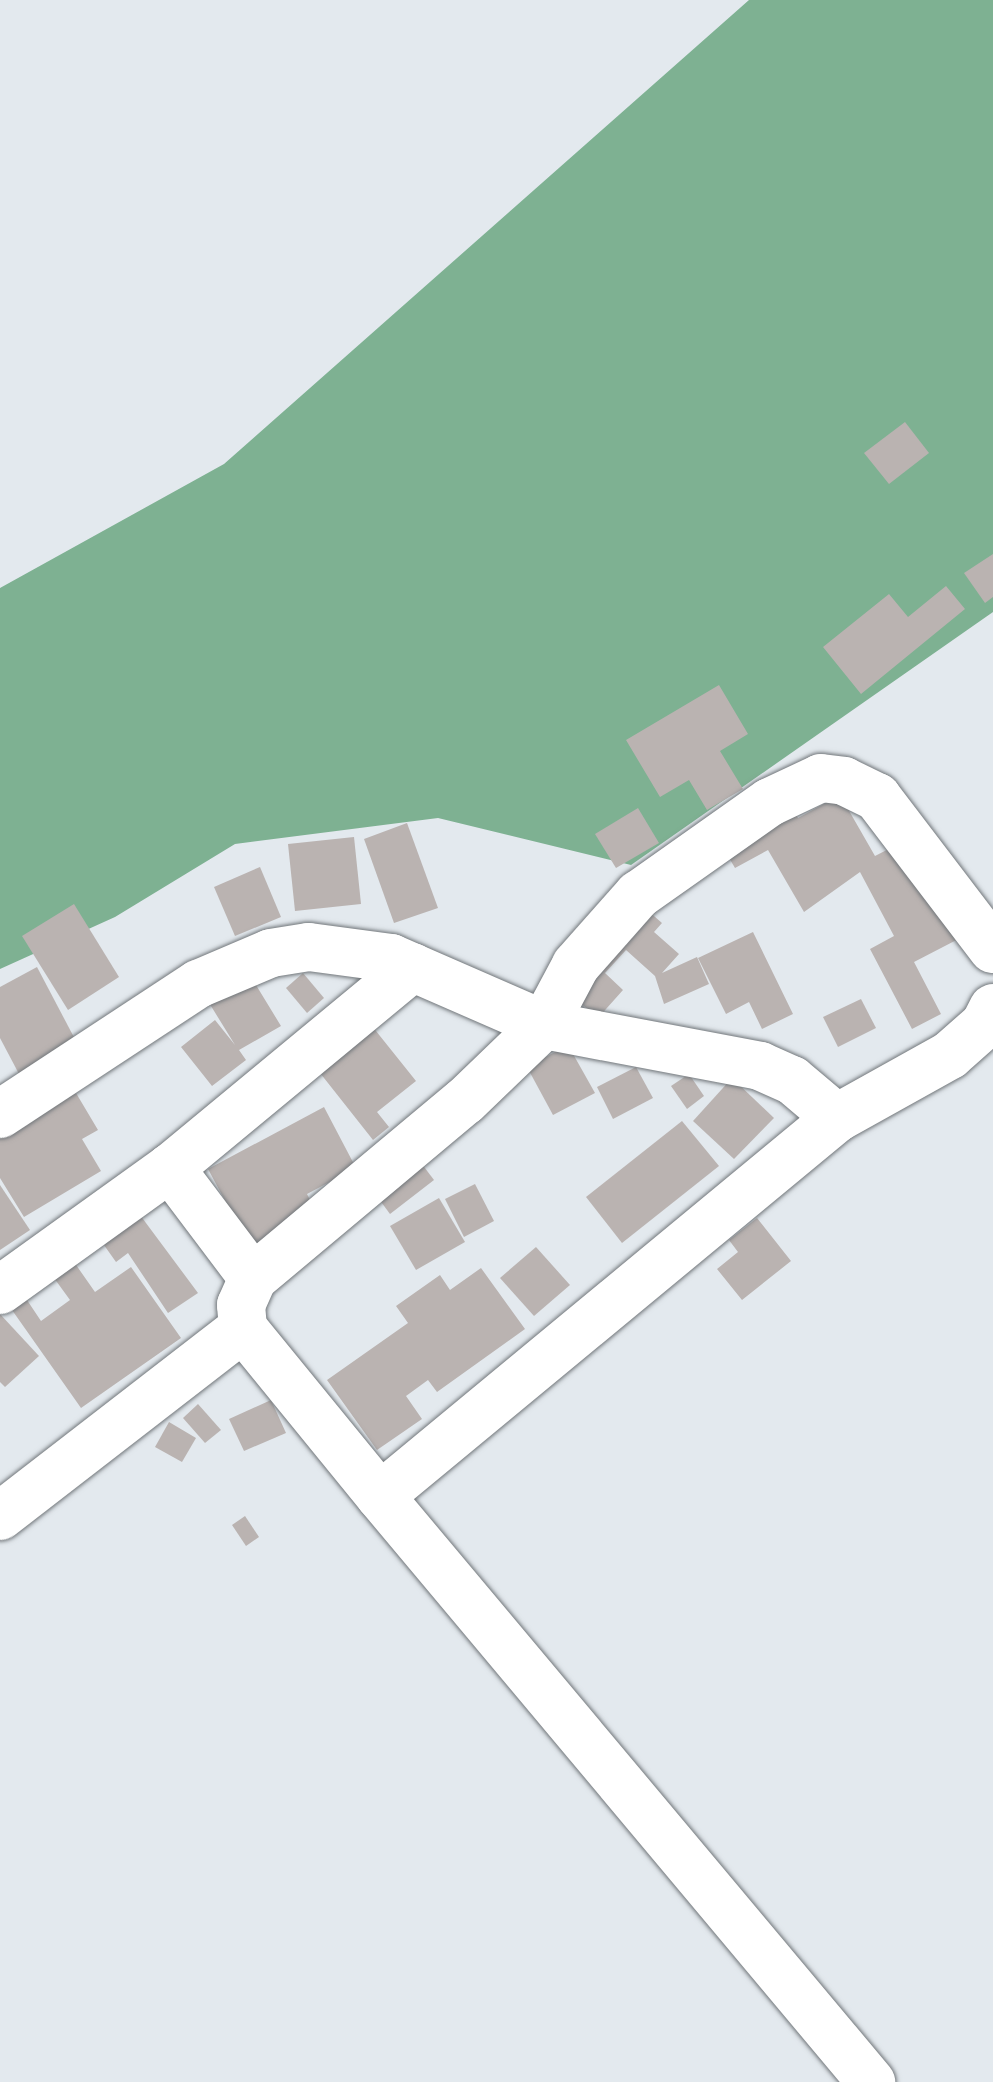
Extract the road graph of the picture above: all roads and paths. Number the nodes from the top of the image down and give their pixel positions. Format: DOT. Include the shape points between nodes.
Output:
graph roads {
  1 [pos="993,949"];
  2 [pos="413,967"];
  3 [pos="993,1008"];
  4 [pos="544,1024"];
  5 [pos="0,1114"];
  6 [pos="837,1118"];
  7 [pos="170,1168"];
  8 [pos="253,1278"];
  9 [pos="0,1290"];
  10 [pos="242,1328"];
  11 [pos="380,1496"];
  12 [pos="0,1516"];
  13 [pos="871,2082"];
  1 -- 4 [label="street" via="876,797 821,778 770,802 638,896 576,966"];
  2 -- 4 [label="street"];
  2 -- 5 [label="street" via="309,947 271,954 198,984"];
  2 -- 7 [label="street"];
  3 -- 6 [label="street" via="950,1055"];
  4 -- 6 [label="street" via="760,1066 792,1080"];
  4 -- 8 [label="street" via="466,1101"];
  6 -- 11 [label="street"];
  7 -- 8 [label="street"];
  7 -- 9 [label="street"];
  8 -- 10 [label="street" via="240,1305"];
  10 -- 11 [label="street"];
  10 -- 12 [label="street"];
  11 -- 13 [label="street"];
}
